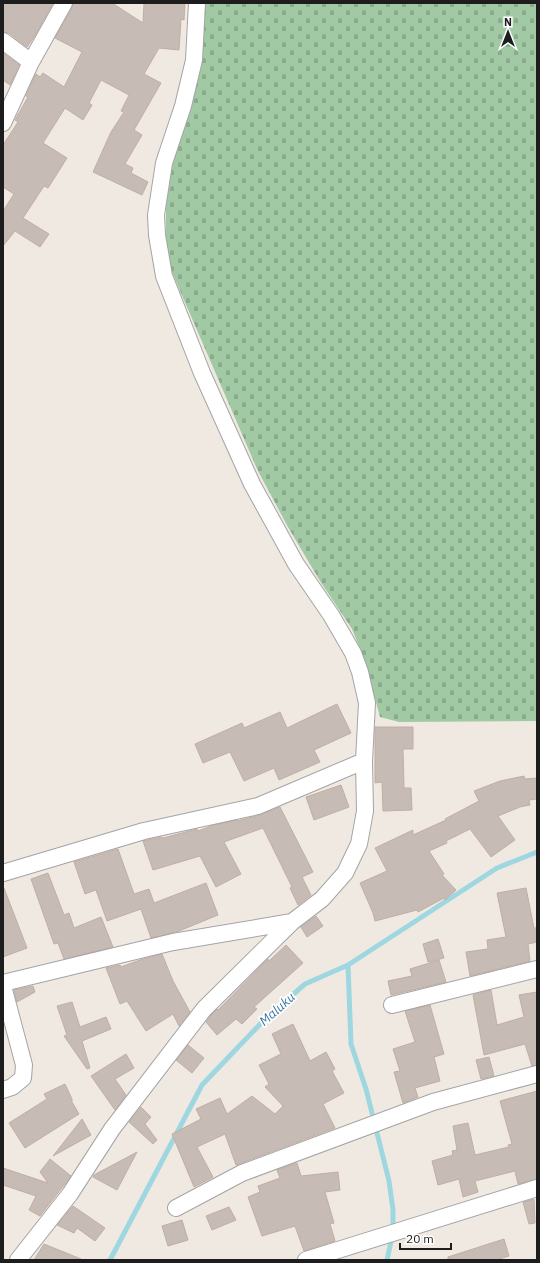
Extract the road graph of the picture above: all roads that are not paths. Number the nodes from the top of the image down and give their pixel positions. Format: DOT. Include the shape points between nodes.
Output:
graph roads {
  1 [pos="64,3"];
  2 [pos="197,3"];
  3 [pos="3,42"];
  4 [pos="31,62"];
  5 [pos="3,123"];
  6 [pos="364,761"];
  7 [pos="3,873"];
  8 [pos="292,922"];
  9 [pos="537,969"];
  10 [pos="3,983"];
  11 [pos="3,986"];
  12 [pos="392,1005"];
  13 [pos="537,1074"];
  14 [pos="3,1090"];
  15 [pos="537,1188"];
  16 [pos="176,1208"];
  17 [pos="18,1260"];
  18 [pos="306,1260"];
  1 -- 4 [label="street"];
  2 -- 6 [label="street" via="194,60 164,163 156,215 164,276 202,373 252,484 296,564 332,615 353,653 367,703"];
  3 -- 4 [label="street"];
  4 -- 5 [label="street"];
  6 -- 7 [label="street" via="258,806 144,831"];
  6 -- 8 [label="street" via="365,811 359,844 345,873 322,899"];
  8 -- 10 [label="street" via="173,942"];
  8 -- 17 [label="street" via="204,1010 112,1129 70,1194"];
  9 -- 12 [label="street"];
  11 -- 14 [label="street" via="24,1065 23,1078 12,1087"];
  13 -- 16 [label="street" via="433,1102 242,1172"];
  15 -- 18 [label="street"];
}
